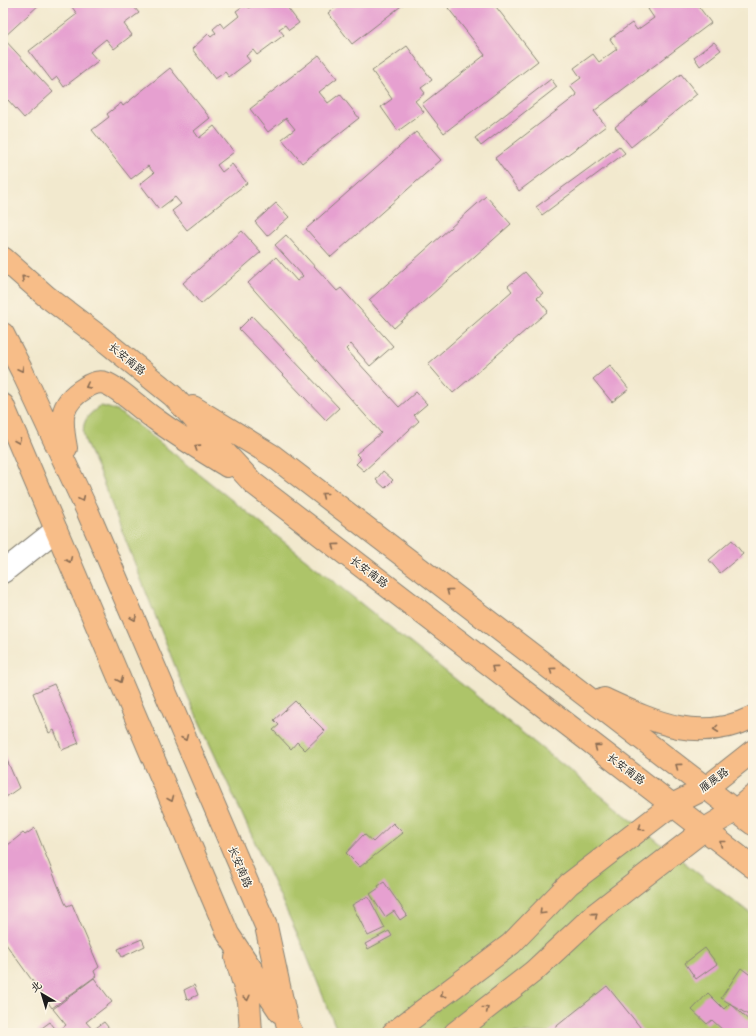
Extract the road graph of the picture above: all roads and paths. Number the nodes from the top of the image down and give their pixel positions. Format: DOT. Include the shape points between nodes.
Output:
graph roads {
  1 [pos="3,258"];
  2 [pos="3,334"];
  3 [pos="171,394"];
  4 [pos="3,405"];
  5 [pos="71,475"];
  6 [pos="253,483"];
  7 [pos="56,530"];
  8 [pos="3,572"];
  9 [pos="569,684"];
  10 [pos="753,717"];
  11 [pos="753,751"];
  12 [pos="706,788"];
  13 [pos="753,796"];
  14 [pos="672,805"];
  15 [pos="735,811"];
  16 [pos="753,824"];
  17 [pos="705,829"];
  18 [pos="753,867"];
  19 [pos="228,934"];
  20 [pos="290,1028"];
  21 [pos="251,1033"];
  22 [pos="393,1033"];
  23 [pos="455,1033"];
  3 -- 1 [label="main road, 长安南路, one-way" via="46,296"];
  2 -- 5 [label="main road, 长安南路, one-way"];
  3 -- 6 [label="main road, 长安南路"];
  9 -- 3 [label="main road, one-way" via="273,456"];
  4 -- 7 [label="main road, one-way"];
  6 -- 5 [label="main road, one-way" via="154,419 114,388 97,382 81,390 64,408 62,429"];
  5 -- 20 [label="main road, 长安南路, one-way" via="266,926"];
  14 -- 6 [label="main road, 长安南路, one-way"];
  7 -- 8 [label="street"];
  7 -- 19 [label="main road, one-way"];
  10 -- 9 [label="main road, one-way" via="718,729 684,728 650,720"];
  12 -- 9 [label="main road, one-way"];
  11 -- 12 [label="main road, 雁展路"];
  12 -- 14 [label="main road, 雁展路"];
  12 -- 15 [label="main road"];
  13 -- 15 [label="main road"];
  14 -- 17 [label="main road, 长安南路"];
  14 -- 22 [label="main road, 雁展路, one-way" via="569,884 511,944"];
  15 -- 16 [label="main road"];
  15 -- 17 [label="main road"];
  18 -- 17 [label="main road, 长安南路, one-way"];
  23 -- 17 [label="main road, one-way" via="533,972 594,915"];
  19 -- 20 [label="main road"];
  19 -- 21 [label="main road, one-way" via="249,1001"];
}
